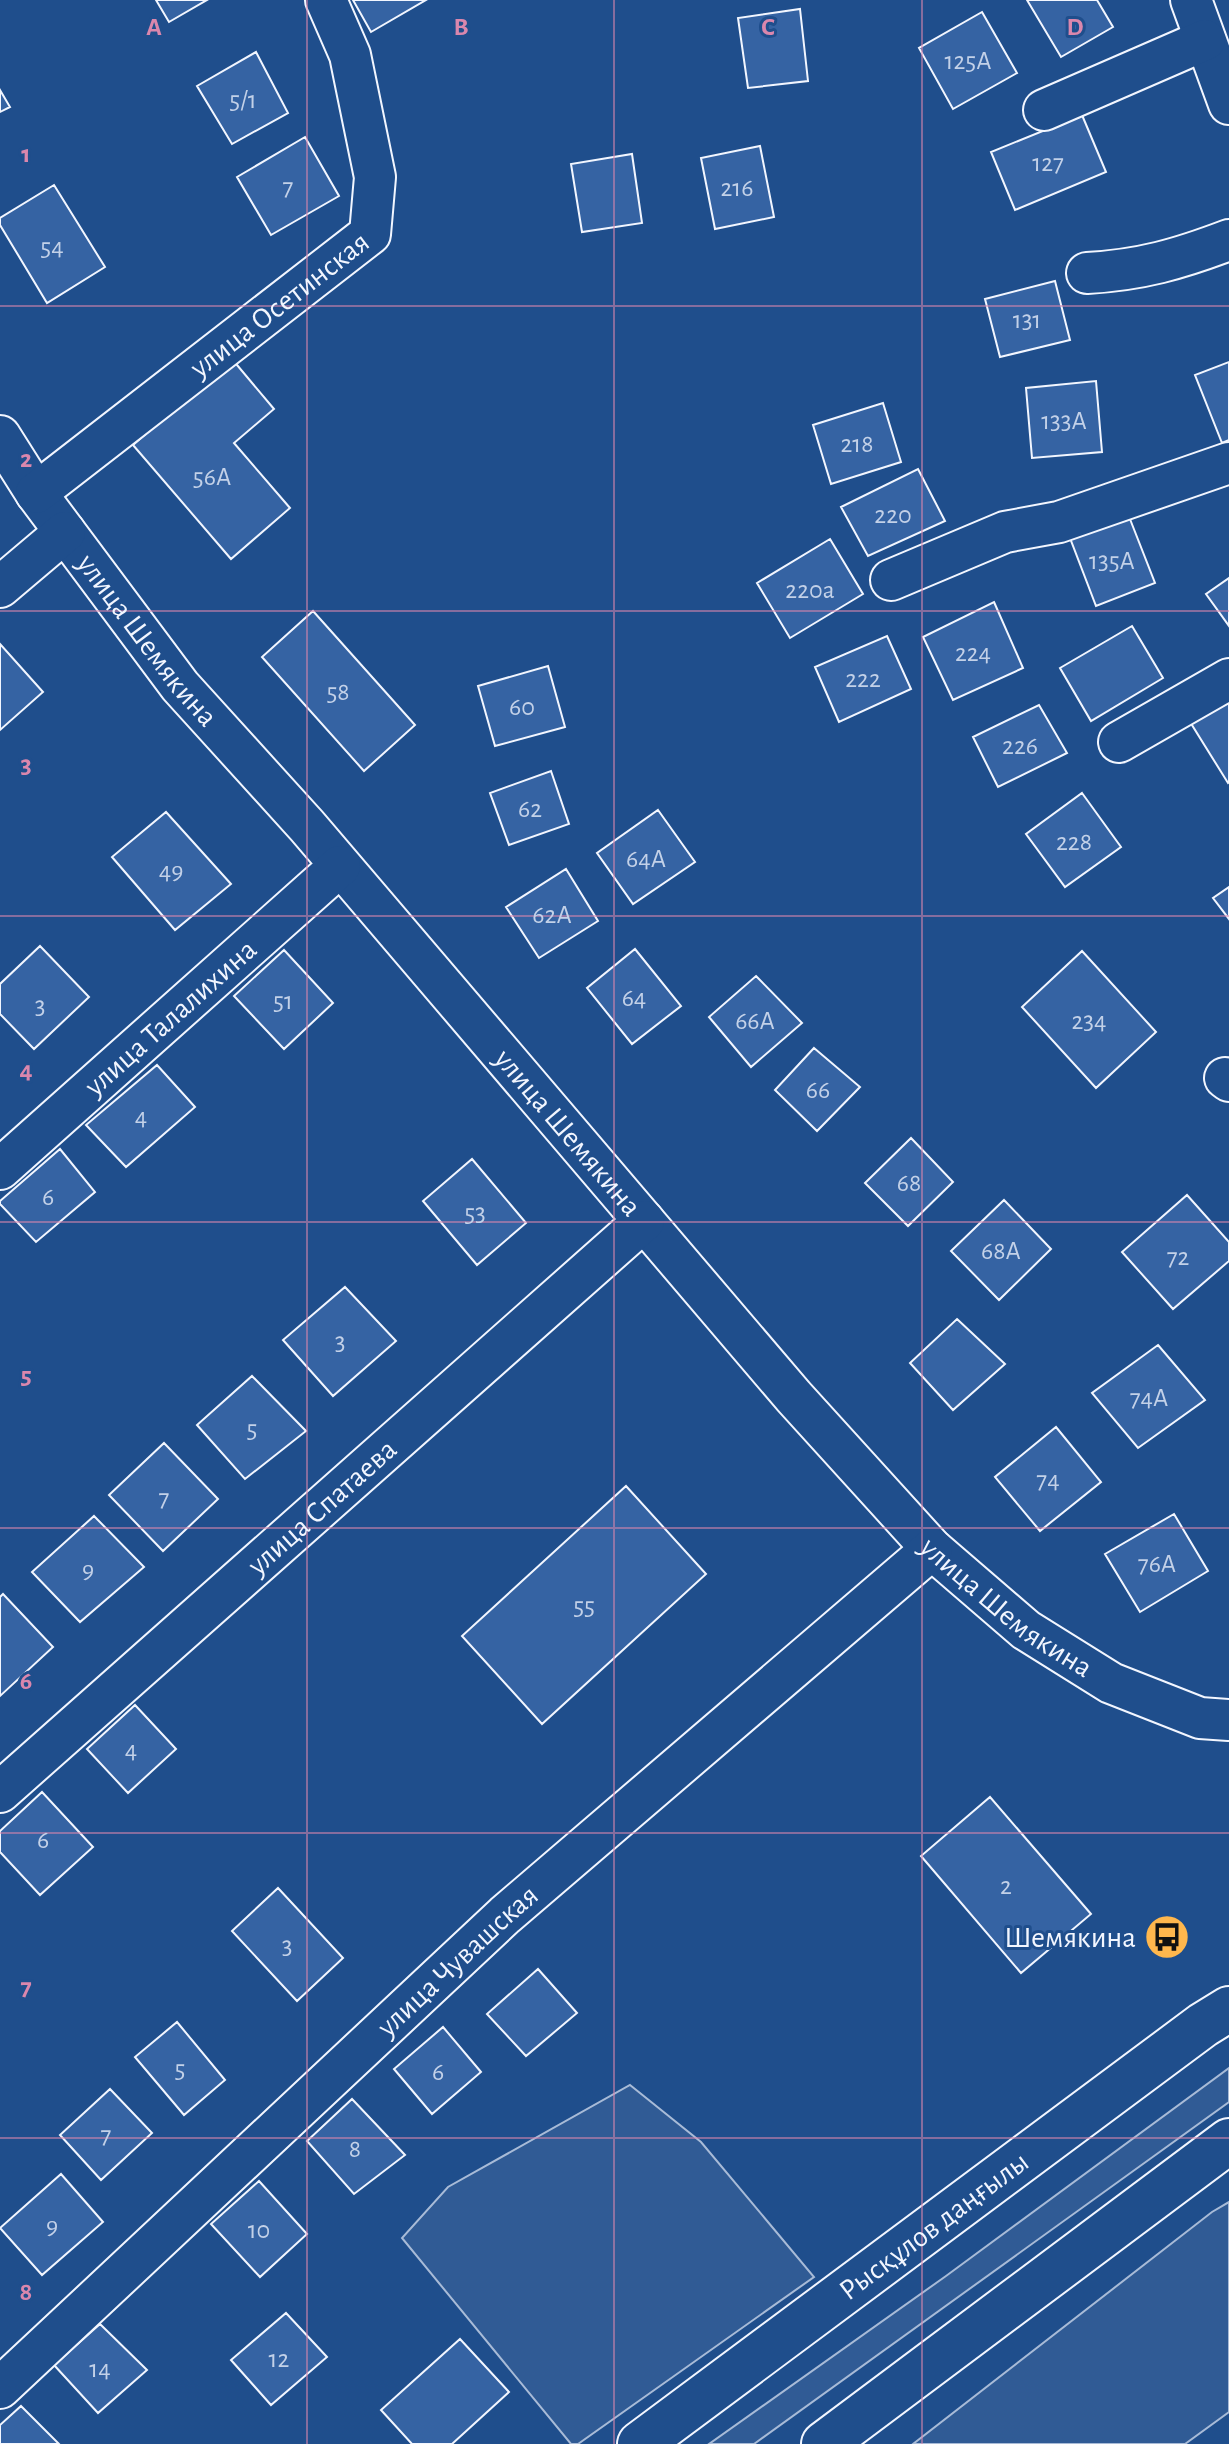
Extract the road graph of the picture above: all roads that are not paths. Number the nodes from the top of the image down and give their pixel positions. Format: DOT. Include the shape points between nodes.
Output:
graph roads {
  1 [pos="326,0"];
  2 [pos="1191,0"];
  3 [pos="1205,40"];
  4 [pos="1229,104"];
  5 [pos="1044,110"];
  6 [pos="1229,240"];
  7 [pos="1087,273"];
  8 [pos="0,436"];
  9 [pos="1229,463"];
  10 [pos="36,493"];
  11 [pos="65,532"];
  12 [pos="891,580"];
  13 [pos="0,587"];
  14 [pos="1229,679"];
  15 [pos="1119,742"];
  16 [pos="340,866"];
  17 [pos="0,1169"];
  18 [pos="644,1221"];
  19 [pos="932,1549"];
  20 [pos="1229,1720"];
  21 [pos="0,1792"];
  22 [pos="1216,2017"];
  23 [pos="1229,2141"];
  24 [pos="0,2388"];
  25 [pos="640,2444"];
  26 [pos="824,2444"];
  1 -- 10 [label="street, улица Осетинская" via="350,55 375,177 370,234"];
  2 -- 3 [label="street"];
  3 -- 4 [label="street"];
  3 -- 5 [label="street"];
  6 -- 7 [label="street" via="1181,259"];
  8 -- 10 [label="street, улица Шемякина"];
  9 -- 12 [label="street" via="1059,522 1005,532"];
  10 -- 11 [label="street, улица Шемякина"];
  11 -- 13 [label="street"];
  11 -- 16 [label="street, улица Шемякина" via="180,686"];
  14 -- 15 [label="street"];
  16 -- 17 [label="street, улица Талалихина"];
  16 -- 18 [label="street, улица Шемякина"];
  18 -- 19 [label="street, улица Шемякина"];
  18 -- 21 [label="street, улица Спатаева"];
  19 -- 20 [label="street, улица Шемякина" via="1026,1630 1111,1683 1200,1718"];
  19 -- 24 [label="street, улица Чувашская" via="505,1915"];
  22 -- 25 [label="main road, Рысқұлов даңғылы"];
  23 -- 26 [label="main road"];
}
